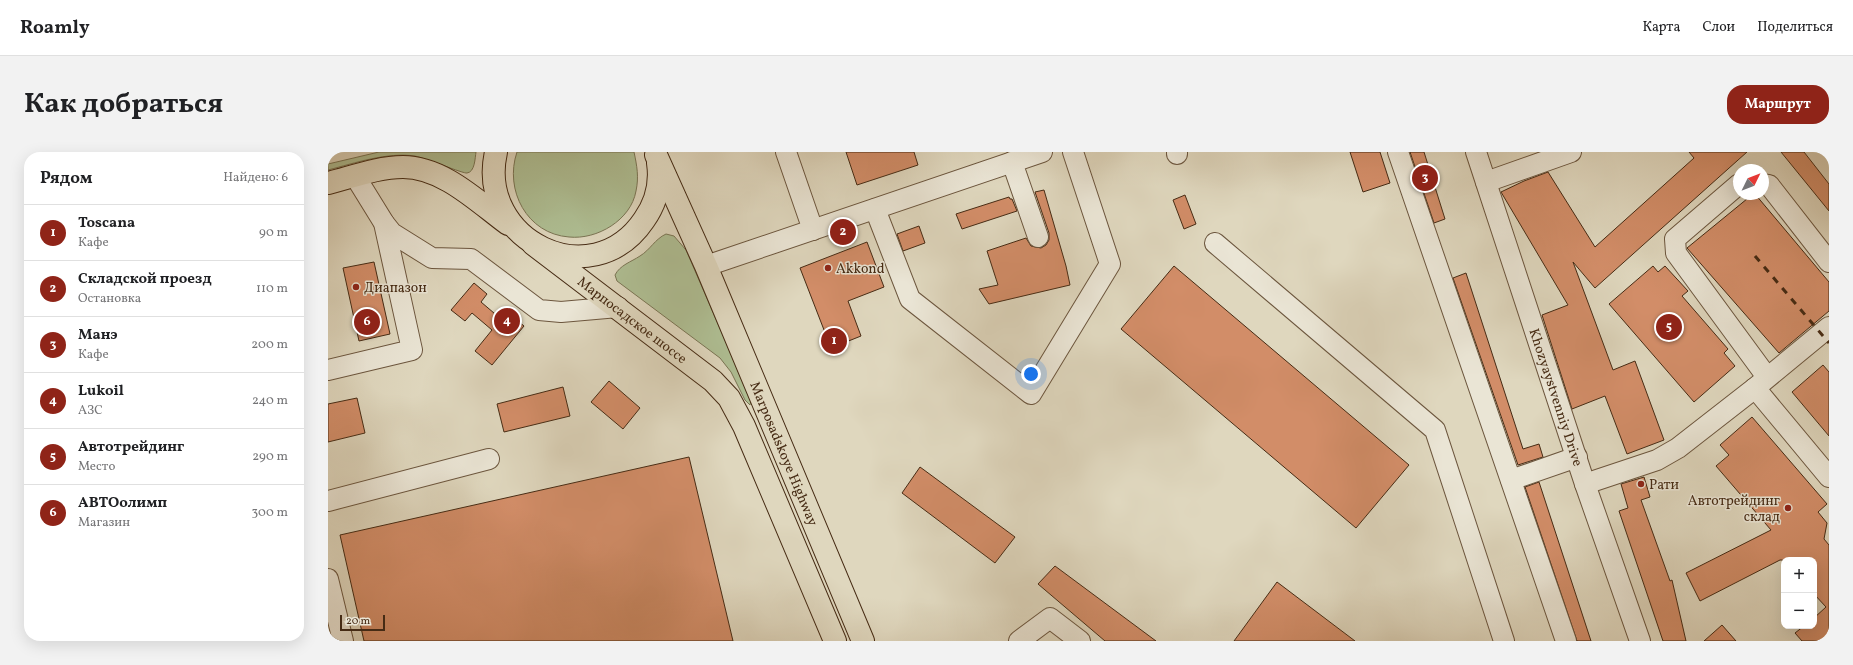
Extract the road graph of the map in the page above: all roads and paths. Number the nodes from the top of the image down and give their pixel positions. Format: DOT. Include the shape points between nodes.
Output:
graph roads {
  1 [pos="496,152"];
  2 [pos="786,152"];
  3 [pos="1042,152"];
  4 [pos="1073,152"];
  5 [pos="1398,152"];
  6 [pos="1476,152"];
  7 [pos="1571,152"];
  8 [pos="656,153"];
  9 [pos="1012,162"];
  10 [pos="355,176"];
  11 [pos="328,182"];
  12 [pos="1486,182"];
  13 [pos="1769,185"];
  14 [pos="1733,189"];
  15 [pos="875,209"];
  16 [pos="384,223"];
  17 [pos="516,230"];
  18 [pos="813,230"];
  19 [pos="1038,237"];
  20 [pos="1215,243"];
  21 [pos="533,244"];
  22 [pos="1829,262"];
  23 [pos="706,266"];
  24 [pos="618,307"];
  25 [pos="1829,327"];
  26 [pos="328,370"];
  27 [pos="1761,383"];
  28 [pos="1577,457"];
  29 [pos="489,459"];
  30 [pos="1829,477"];
  31 [pos="1511,480"];
  32 [pos="1585,484"];
  33 [pos="328,501"];
  34 [pos="328,579"];
  35 [pos="342,641"];
  36 [pos="835,641"];
  37 [pos="863,641"];
  38 [pos="1019,641"];
  39 [pos="1080,641"];
  40 [pos="1504,641"];
  41 [pos="1566,641"];
  42 [pos="1640,641"];
  1 -- 17 [label="main road" via="494,188 502,210"];
  2 -- 18 [label="street"];
  3 -- 9 [label="street"];
  4 -- 15 [label="street" via="1110,264 1031,394 910,299"];
  5 -- 31 [label="street"];
  6 -- 12 [label="street, Khozyaystvenniy Drive"];
  7 -- 12 [label="street"];
  8 -- 21 [label="main road" via="658,188 652,207 640,226 625,240 606,251 574,256 553,253"];
  8 -- 23 [label="main road"];
  9 -- 15 [label="street"];
  9 -- 19 [label="street"];
  10 -- 11 [label="main road"];
  10 -- 16 [label="street"];
  10 -- 17 [label="main road" via="401,167 422,169 446,180"];
  12 -- 28 [label="street, Khozyaystvenniy Drive"];
  13 -- 22 [label="street"];
  14 -- 27 [label="street" via="1675,239 1676,253"];
  15 -- 18 [label="street"];
  16 -- 24 [label="street" via="392,233 432,258 471,259 539,310 561,312"];
  16 -- 26 [label="street" via="412,350"];
  17 -- 21 [label="main road"];
  18 -- 23 [label="street"];
  20 -- 40 [label="street" via="1435,430"];
  21 -- 24 [label="main road, Марпосадское шоссе"];
  23 -- 37 [label="main road, Marposadskoye Highway"];
  24 -- 36 [label="main road, Марпосадское шоссе" via="713,381 729,398 744,426"];
  25 -- 27 [label="street"];
  27 -- 30 [label="street"];
  27 -- 32 [label="street" via="1673,451 1657,460"];
  28 -- 31 [label="street"];
  28 -- 32 [label="street, Khozyaystvenniy Drive"];
  29 -- 33 [label="street"];
  31 -- 41 [label="street"];
  32 -- 42 [label="street, Khozyaystvenniy Drive"];
  34 -- 35 [label="street"];
  38 -- 39 [label="street" via="1050,618"];
}
